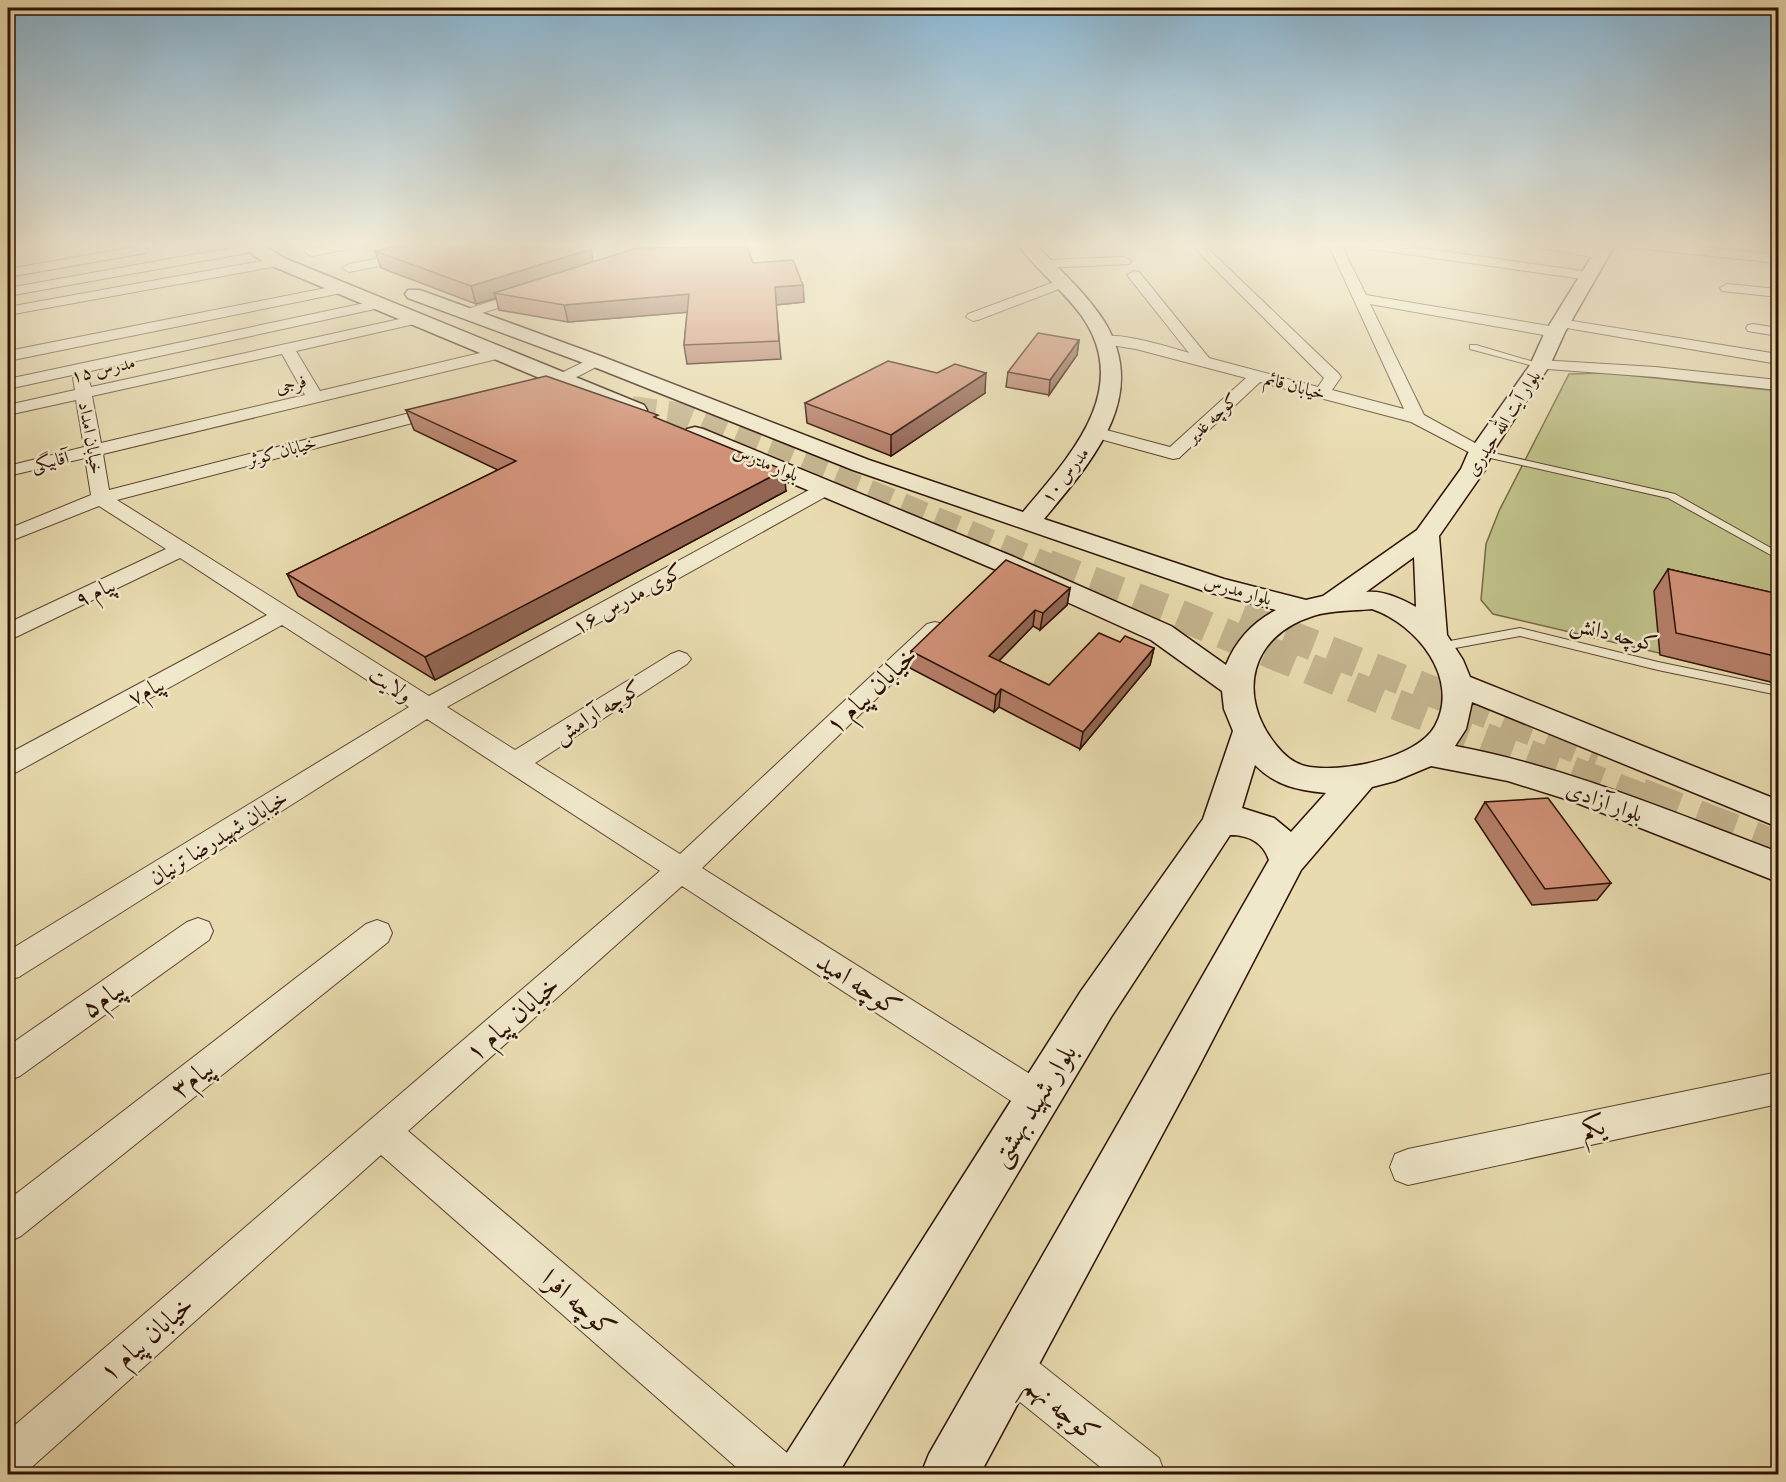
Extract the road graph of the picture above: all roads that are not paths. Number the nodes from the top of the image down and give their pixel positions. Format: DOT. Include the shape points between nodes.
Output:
graph roads {
  1 [pos="225,312"];
  2 [pos="342,312"];
  3 [pos="401,312"];
  4 [pos="461,312"];
  5 [pos="472,312"];
  6 [pos="987,312"];
  7 [pos="1085,312"];
  8 [pos="1164,312"];
  9 [pos="1267,312"];
  10 [pos="1366,312"];
  11 [pos="1456,312"];
  12 [pos="1567,312"];
  13 [pos="466,314"];
  14 [pos="974,317"];
  15 [pos="418,319"];
  16 [pos="1557,327"];
  17 [pos="1753,328"];
  18 [pos="1779,332"];
  19 [pos="1103,340"];
  20 [pos="75,342"];
  21 [pos="1473,347"];
  22 [pos="287,348"];
  23 [pos="497,354"];
  24 [pos="8,356"];
  25 [pos="1779,359"];
  26 [pos="596,361"];
  27 [pos="1204,362"];
  28 [pos="1540,365"];
  29 [pos="80,369"];
  30 [pos="1257,376"];
  31 [pos="561,379"];
  32 [pos="8,384"];
  33 [pos="1779,386"];
  34 [pos="526,388"];
  35 [pos="83,393"];
  36 [pos="1322,393"];
  37 [pos="315,398"];
  38 [pos="458,406"];
  39 [pos="8,410"];
  40 [pos="1417,418"];
  41 [pos="1095,432"];
  42 [pos="93,451"];
  43 [pos="1480,453"];
  44 [pos="8,471"];
  45 [pos="827,488"];
  46 [pos="101,498"];
  47 [pos="8,521"];
  48 [pos="1029,521"];
  49 [pos="8,536"];
  50 [pos="1426,536"];
  51 [pos="182,549"];
  52 [pos="1779,556"];
  53 [pos="1318,607"];
  54 [pos="954,612"];
  55 [pos="284,615"];
  56 [pos="8,632"];
  57 [pos="1435,641"];
  58 [pos="679,659"];
  59 [pos="1458,684"];
  60 [pos="1238,688"];
  61 [pos="1779,691"];
  62 [pos="428,707"];
  63 [pos="1249,731"];
  64 [pos="1427,753"];
  65 [pos="515,763"];
  66 [pos="8,765"];
  67 [pos="1360,778"];
  68 [pos="1779,814"];
  69 [pos="1219,823"];
  70 [pos="1287,860"];
  71 [pos="1779,867"];
  72 [pos="681,870"];
  73 [pos="198,931"];
  74 [pos="377,933"];
  75 [pos="8,967"];
  76 [pos="8,1065"];
  77 [pos="1779,1088"];
  78 [pos="1037,1098"];
  79 [pos="382,1131"];
  80 [pos="1407,1167"];
  81 [pos="8,1223"];
  82 [pos="1010,1366"];
  83 [pos="8,1459"];
  84 [pos="777,1474"];
  85 [pos="806,1474"];
  86 [pos="949,1474"];
  87 [pos="1143,1474"];
  1 -- 20 [label="street"];
  2 -- 29 [label="street"];
  3 -- 15 [label="main road, بلوار مدرس"];
  4 -- 13 [label="main road, بلوار مدرس"];
  5 -- 13 [label="street"];
  6 -- 14 [label="street"];
  7 -- 19 [label="main road, مدرس ۱۰"];
  8 -- 27 [label="street"];
  9 -- 36 [label="street" via="1334,377"];
  10 -- 40 [label="street"];
  11 -- 16 [label="street"];
  12 -- 16 [label="main road, بلوار آیت الله حیدری"];
  13 -- 26 [label="main road, بلوار مدرس"];
  15 -- 22 [label="street, مدرس ۱۵"];
  15 -- 23 [label="main road, بلوار مدرس"];
  16 -- 25 [label="street"];
  16 -- 28 [label="main road, بلوار آیت الله حیدری"];
  17 -- 18 [label="street"];
  19 -- 27 [label="street, خیابان قائم" via="1137,344"];
  19 -- 41 [label="main road, مدرس ۱۰" via="1113,377 1109,399"];
  20 -- 24 [label="street"];
  20 -- 29 [label="street, خیابان امداد"];
  21 -- 28 [label="lane"];
  22 -- 35 [label="street, مدرس ۱۵"];
  22 -- 37 [label="street"];
  23 -- 31 [label="main road, بلوار مدرس"];
  23 -- 37 [label="street, فرجی"];
  26 -- 31 [label="street"];
  26 -- 48 [label="main road, بلوار مدرس" via="861,465"];
  27 -- 30 [label="street, خیابان قائم"];
  28 -- 33 [label="street" via="1655,372"];
  28 -- 43 [label="main road, بلوار آیت الله حیدری"];
  29 -- 32 [label="street"];
  29 -- 35 [label="street, خیابان امداد"];
  30 -- 36 [label="street, خیابان قائم"];
  30 -- 41 [label="street, کوچه غدیر" via="1173,454"];
  31 -- 34 [label="street"];
  31 -- 45 [label="main road, بلوار مدرس"];
  35 -- 39 [label="street, مدرس ۱۵"];
  35 -- 42 [label="street, خیابان امداد"];
  36 -- 40 [label="street, خیابان قائم"];
  37 -- 42 [label="street, فرجی"];
  38 -- 46 [label="street, خیابان کوثر"];
  40 -- 43 [label="street, خیابان قائم"];
  41 -- 48 [label="main road, مدرس ۱۰" via="1087,449"];
  42 -- 44 [label="street, آقابیگی"];
  42 -- 46 [label="street, خیابان امداد"];
  43 -- 50 [label="main road, بلوار آیت الله حیدری" via="1473,470"];
  43 -- 52 [label="lane" via="1671,496"];
  45 -- 60 [label="main road, بلوار مدرس" via="996,571 1161,633"];
  45 -- 62 [label="street, کوی مدرس ۱۶"];
  46 -- 47 [label="street"];
  46 -- 49 [label="street, خیابان کوثر"];
  46 -- 51 [label="street, ولایت"];
  48 -- 53 [label="main road, بلوار مدرس" via="1214,585"];
  50 -- 53 [label="main road, بلوار آیت الله حیدری"];
  50 -- 57 [label="main road"];
  51 -- 55 [label="street, ولایت"];
  51 -- 56 [label="street, پیام ۹"];
  53 -- 57 [label="main road" via="1372,600 1385,603 1408,613"];
  53 -- 60 [label="main road" via="1288,615 1268,627 1246,649 1237,676"];
  54 -- 72 [label="street, خیابان پیام ۱"];
  55 -- 62 [label="street, ولایت"];
  55 -- 66 [label="street, پیام۷"];
  57 -- 59 [label="main road" via="1449,659"];
  57 -- 61 [label="lane, کوچه دانش" via="1520,632"];
  58 -- 65 [label="street, کوچه آرامش"];
  59 -- 64 [label="main road" via="1456,710 1447,736"];
  59 -- 68 [label="main road"];
  60 -- 63 [label="main road" via="1238,703"];
  62 -- 65 [label="street, ولایت"];
  62 -- 75 [label="street, خیابان شهیدرضا ترنیان"];
  63 -- 67 [label="main road" via="1269,761 1283,770 1318,780"];
  63 -- 69 [label="main road, بلوار شهید بهشتی"];
  64 -- 67 [label="main road" via="1406,766"];
  64 -- 71 [label="main road, بلوار آزادی" via="1510,768 1584,792"];
  65 -- 72 [label="street, ولایت"];
  67 -- 70 [label="main road"];
  69 -- 70 [label="main road" via="1242,821 1266,829 1281,844"];
  69 -- 78 [label="main road, بلوار شهید بهشتی"];
  70 -- 82 [label="main road"];
  72 -- 78 [label="street, کوچه امید"];
  72 -- 79 [label="street, خیابان پیام ۱"];
  73 -- 76 [label="street, پیام۵"];
  74 -- 81 [label="street, پیام۳"];
  77 -- 80 [label="street, یکم"];
  78 -- 85 [label="main road, بلوار شهید بهشتی"];
  79 -- 83 [label="street, خیابان پیام ۱"];
  79 -- 84 [label="street, کوچه افرا"];
  82 -- 86 [label="main road"];
  82 -- 87 [label="street, کوچه نهم"];
}
